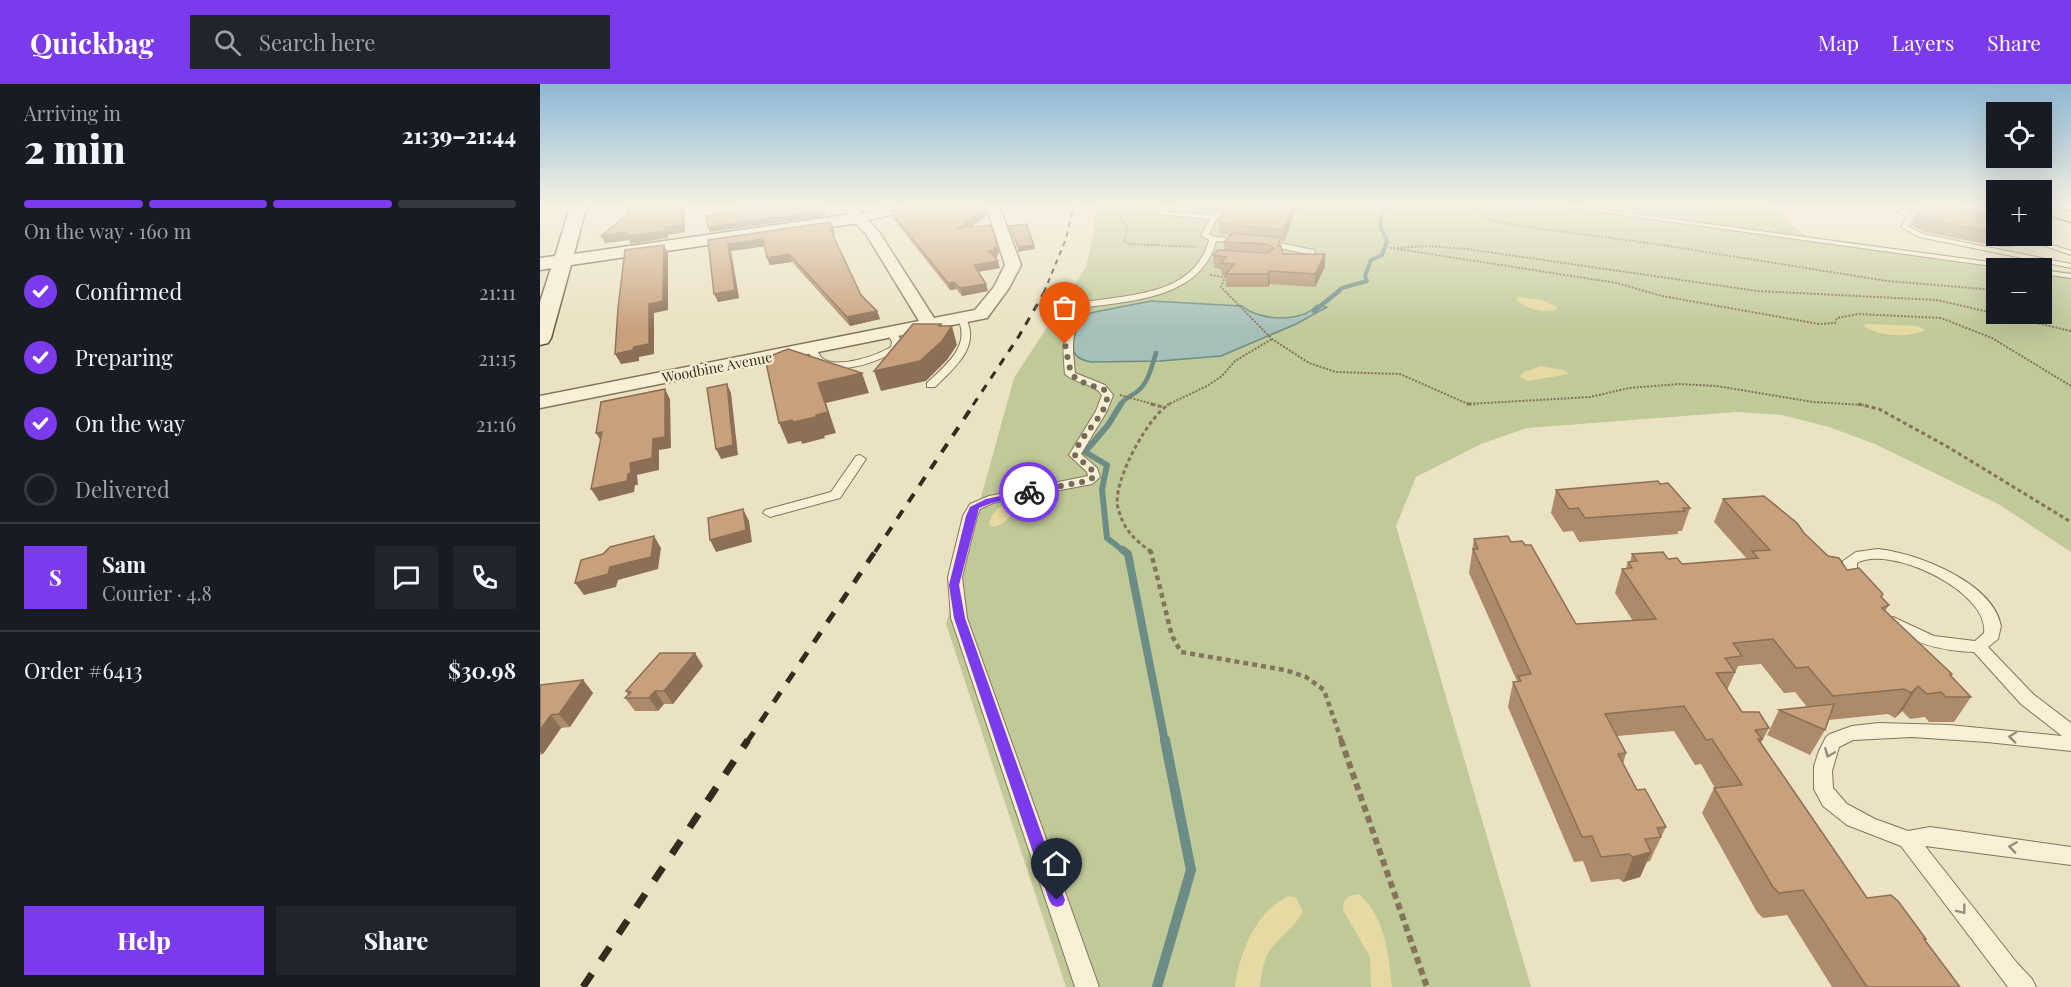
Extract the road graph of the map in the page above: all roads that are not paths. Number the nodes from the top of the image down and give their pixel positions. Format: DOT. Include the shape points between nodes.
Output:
graph roads {
  1 [pos="567,246"];
  2 [pos="645,246"];
  3 [pos="881,246"];
  4 [pos="1007,246"];
  5 [pos="1209,246"];
  6 [pos="1244,246"];
  7 [pos="1284,246"];
  8 [pos="1857,246"];
  9 [pos="1972,246"];
  10 [pos="2049,246"];
  11 [pos="1293,248"];
  12 [pos="1221,249"];
  13 [pos="1211,250"];
  14 [pos="1265,251"];
  15 [pos="2071,254"];
  16 [pos="563,260"];
  17 [pos="1294,262"];
  18 [pos="540,264"];
  19 [pos="1986,264"];
  20 [pos="2071,266"];
  21 [pos="2052,273"];
  22 [pos="2071,276"];
  23 [pos="914,299"];
  24 [pos="988,307"];
  25 [pos="962,319"];
  26 [pos="930,325"];
  27 [pos="540,338"];
  28 [pos="931,385"];
  29 [pos="540,402"];
  30 [pos="860,459"];
  31 [pos="770,513"];
  32 [pos="1865,597"];
  33 [pos="1877,610"];
  34 [pos="1978,647"];
  35 [pos="2071,733"];
  36 [pos="2071,744"];
  37 [pos="1908,840"];
  38 [pos="2071,856"];
  39 [pos="1087,987"];
  40 [pos="2024,987"];
  1 -- 16 [label="street"];
  2 -- 16 [label="street"];
  3 -- 23 [label="street"];
  4 -- 24 [label="street" via="1013,265"];
  5 -- 13 [label="lane"];
  6 -- 13 [label="lane"];
  7 -- 11 [label="lane"];
  8 -- 19 [label="lane"];
  9 -- 20 [label="lane"];
  10 -- 15 [label="lane"];
  11 -- 14 [label="lane"];
  11 -- 17 [label="lane" via="1311,252 1313,259 1310,263"];
  12 -- 13 [label="lane"];
  13 -- 39 [label="lane" via="1190,278 1134,297 1084,305 1068,330 1065,344 1070,374 1108,394 1105,408 1076,447 1075,455 1093,471 1094,477 975,507 955,577 959,618"];
  16 -- 18 [label="street"];
  16 -- 27 [label="street"];
  21 -- 22 [label="lane"];
  23 -- 24 [label="street" via="941,305"];
  23 -- 26 [label="street"];
  24 -- 25 [label="street, Woodbine Avenue" via="981,314"];
  25 -- 26 [label="street, Woodbine Avenue"];
  25 -- 28 [label="lane" via="968,332 965,347"];
  26 -- 29 [label="street, Woodbine Avenue"];
  30 -- 31 [label="lane" via="836,495"];
  32 -- 34 [label="lane" via="1850,576 1850,561 1863,554 1889,554 1940,572 1960,585 1993,622 1992,635"];
  33 -- 34 [label="lane" via="1903,630 1930,642"];
  34 -- 35 [label="lane" via="2027,699"];
  36 -- 37 [label="lane, one-way" via="1964,732 1888,730 1845,734 1834,740 1826,755 1822,780 1835,806 1848,816"];
  38 -- 37 [label="lane, one-way" via="1930,836"];
  37 -- 40 [label="lane, one-way"];
}
